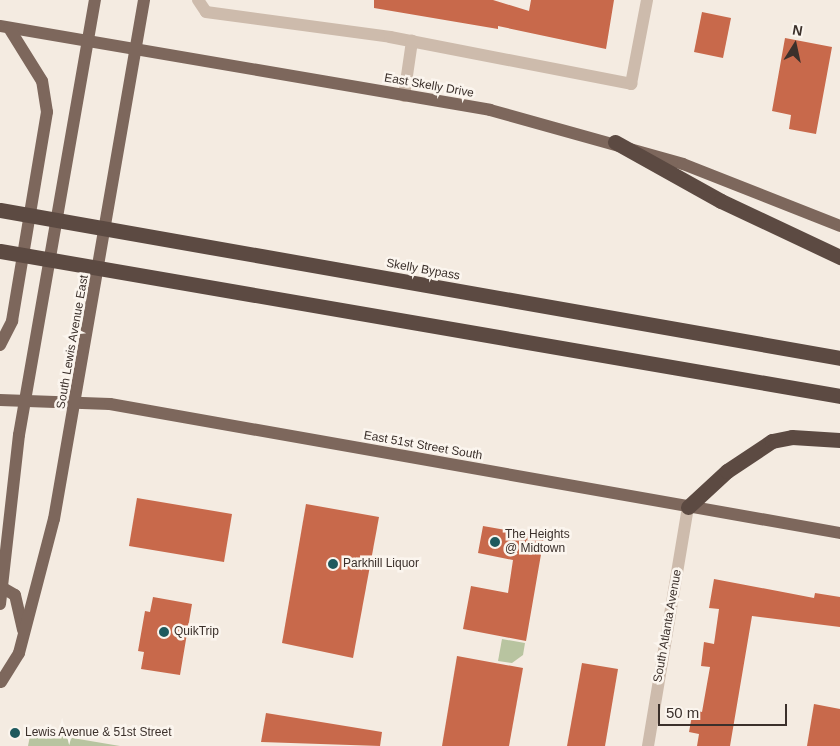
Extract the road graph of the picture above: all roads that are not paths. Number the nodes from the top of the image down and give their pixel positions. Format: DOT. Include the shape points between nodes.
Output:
graph roads {
  1 [pos="96,0"];
  2 [pos="144,0"];
  3 [pos="198,0"];
  4 [pos="646,0"];
  5 [pos="4,27"];
  6 [pos="88,41"];
  7 [pos="412,41"];
  8 [pos="136,49"];
  9 [pos="404,96"];
  10 [pos="614,142"];
  11 [pos="0,210"];
  12 [pos="840,226"];
  13 [pos="0,251"];
  14 [pos="840,258"];
  15 [pos="0,345"];
  16 [pos="840,358"];
  17 [pos="840,396"];
  18 [pos="0,400"];
  19 [pos="26,401"];
  20 [pos="76,402"];
  21 [pos="840,440"];
  22 [pos="688,507"];
  23 [pos="840,533"];
  24 [pos="1,588"];
  25 [pos="0,604"];
  26 [pos="24,633"];
  27 [pos="0,682"];
  28 [pos="648,746"];
  1 -- 6 [label="main road"];
  2 -- 8 [label="main road, South Lewis Avenue East"];
  3 -- 7 [label="street" via="206,12"];
  4 -- 7 [label="street" via="631,84"];
  5 -- 6 [label="main road, East Skelly Drive"];
  5 -- 15 [label="main road" via="42,81 46,112 12,321"];
  6 -- 8 [label="main road, East Skelly Drive"];
  6 -- 19 [label="main road"];
  7 -- 9 [label="street"];
  8 -- 9 [label="main road, East Skelly Drive"];
  8 -- 20 [label="main road, South Lewis Avenue East"];
  9 -- 10 [label="main road, East Skelly Drive" via="490,110"];
  10 -- 12 [label="main road, East Skelly Drive" via="749,187"];
  10 -- 14 [label="highway" via="721,201"];
  11 -- 16 [label="highway, Skelly Bypass"];
  13 -- 17 [label="highway"];
  18 -- 19 [label="main road, East 51st Street South"];
  19 -- 20 [label="main road, East 51st Street South"];
  19 -- 24 [label="main road"];
  20 -- 22 [label="main road, East 51st Street South" via="127,407"];
  20 -- 26 [label="main road, South Lewis Avenue East" via="54,519"];
  21 -- 22 [label="highway" via="792,437 772,440 727,471"];
  22 -- 23 [label="main road, East 51st Street South"];
  22 -- 28 [label="street, South Atlanta Avenue"];
  24 -- 25 [label="main road"];
  24 -- 26 [label="main road" via="15,595"];
  26 -- 27 [label="main road, South Lewis Avenue East" via="19,653"];
}
